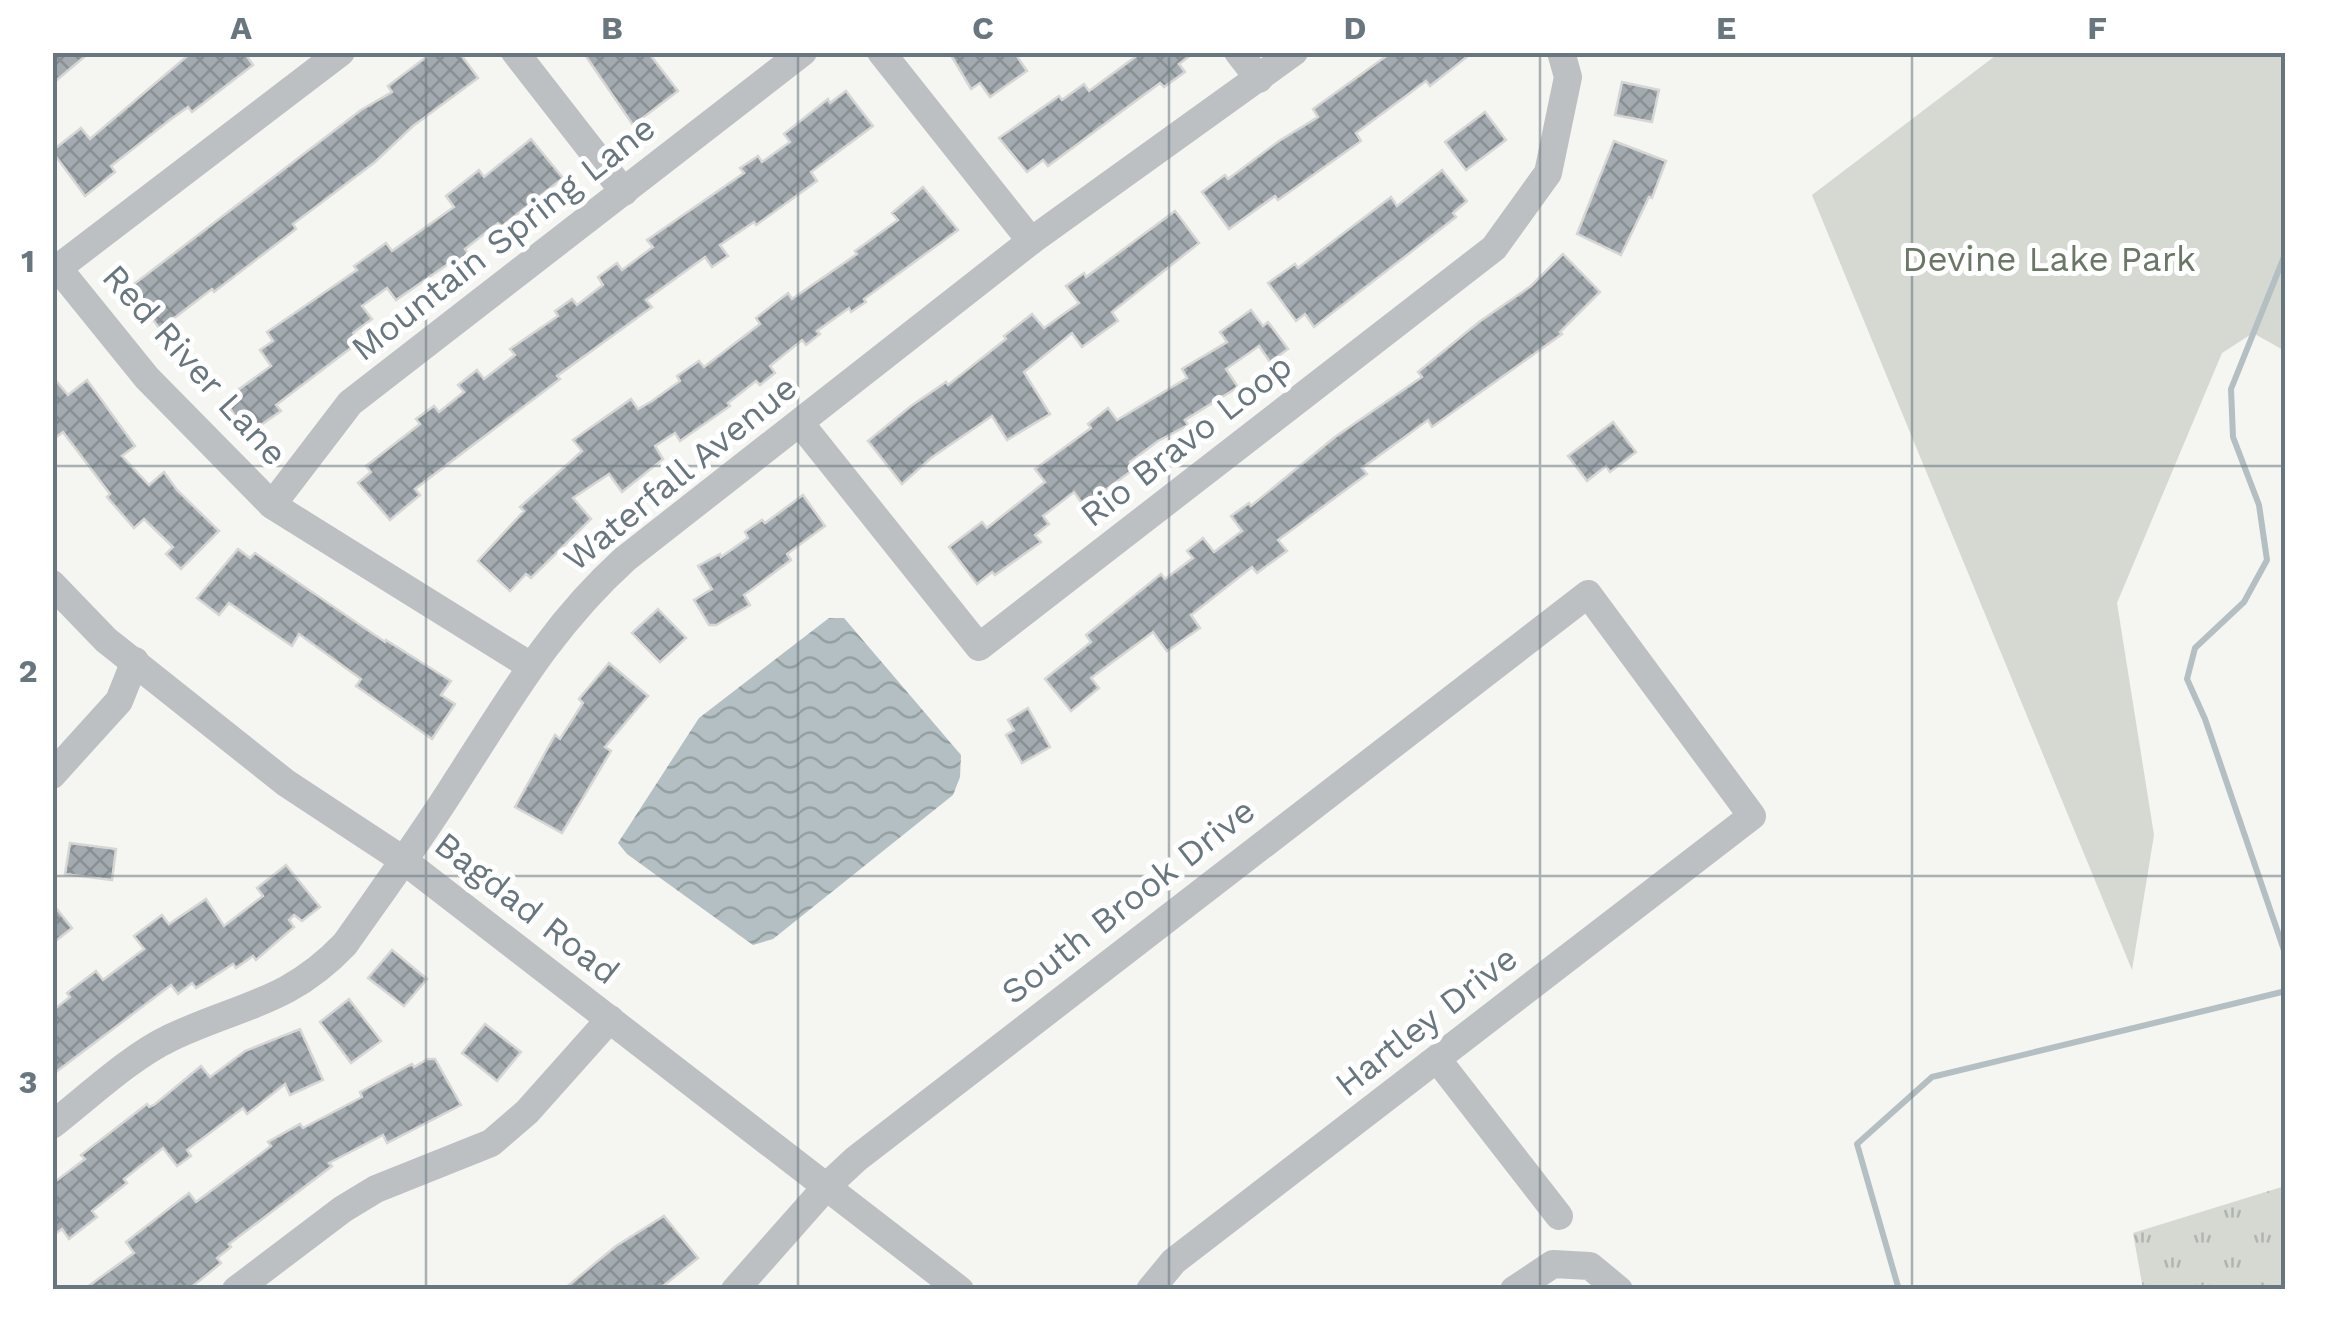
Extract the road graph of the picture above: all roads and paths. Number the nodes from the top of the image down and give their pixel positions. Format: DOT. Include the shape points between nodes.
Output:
graph roads {
  1 [pos="341,52"];
  2 [pos="515,52"];
  3 [pos="803,52"];
  4 [pos="881,52"];
  5 [pos="1238,52"];
  6 [pos="1294,52"];
  7 [pos="1561,52"];
  8 [pos="1258,79"];
  9 [pos="624,192"];
  10 [pos="1031,242"];
  11 [pos="800,422"];
  12 [pos="272,506"];
  13 [pos="52,584"];
  14 [pos="1588,594"];
  15 [pos="134,661"];
  16 [pos="529,665"];
  17 [pos="52,775"];
  18 [pos="403,860"];
  19 [pos="610,1019"];
  20 [pos="1437,1059"];
  21 [pos="52,1124"];
  22 [pos="827,1186"];
  23 [pos="1559,1216"];
  24 [pos="236,1290"];
  25 [pos="736,1290"];
  26 [pos="960,1290"];
  27 [pos="1150,1290"];
  28 [pos="1514,1290"];
  29 [pos="1619,1290"];
  1 -- 12 [label="street, Red River Lane" via="58,268 147,378"];
  2 -- 9 [label="street"];
  3 -- 9 [label="street, Mountain Spring Lane"];
  4 -- 10 [label="street"];
  5 -- 8 [label="street"];
  6 -- 8 [label="street, Waterfall Avenue"];
  7 -- 11 [label="street, Rio Bravo Loop" via="1568,77 1548,173 1494,248 980,647"];
  8 -- 10 [label="street, Waterfall Avenue"];
  9 -- 12 [label="street, Mountain Spring Lane" via="350,403"];
  10 -- 11 [label="street, Waterfall Avenue"];
  11 -- 16 [label="street, Waterfall Avenue" via="625,559 586,594"];
  12 -- 16 [label="street, Red River Lane"];
  13 -- 15 [label="street, Bagdad Road"];
  14 -- 20 [label="street, Hartley Drive" via="1752,816"];
  14 -- 22 [label="street, South Brook Drive"];
  15 -- 17 [label="street" via="118,700"];
  15 -- 18 [label="street, Bagdad Road" via="286,784"];
  16 -- 18 [label="street, Waterfall Avenue"];
  18 -- 19 [label="street, Bagdad Road"];
  18 -- 21 [label="street, Waterfall Avenue" via="344,944 307,978 270,1000 167,1039"];
  19 -- 22 [label="street, Bagdad Road"];
  19 -- 24 [label="street" via="491,1143 343,1208"];
  20 -- 23 [label="street"];
  20 -- 27 [label="street, Hartley Drive" via="1174,1262"];
  22 -- 25 [label="street, South Brook Drive"];
  22 -- 26 [label="street, Bagdad Road"];
  28 -- 29 [label="street" via="1553,1264 1590,1266"];
}
